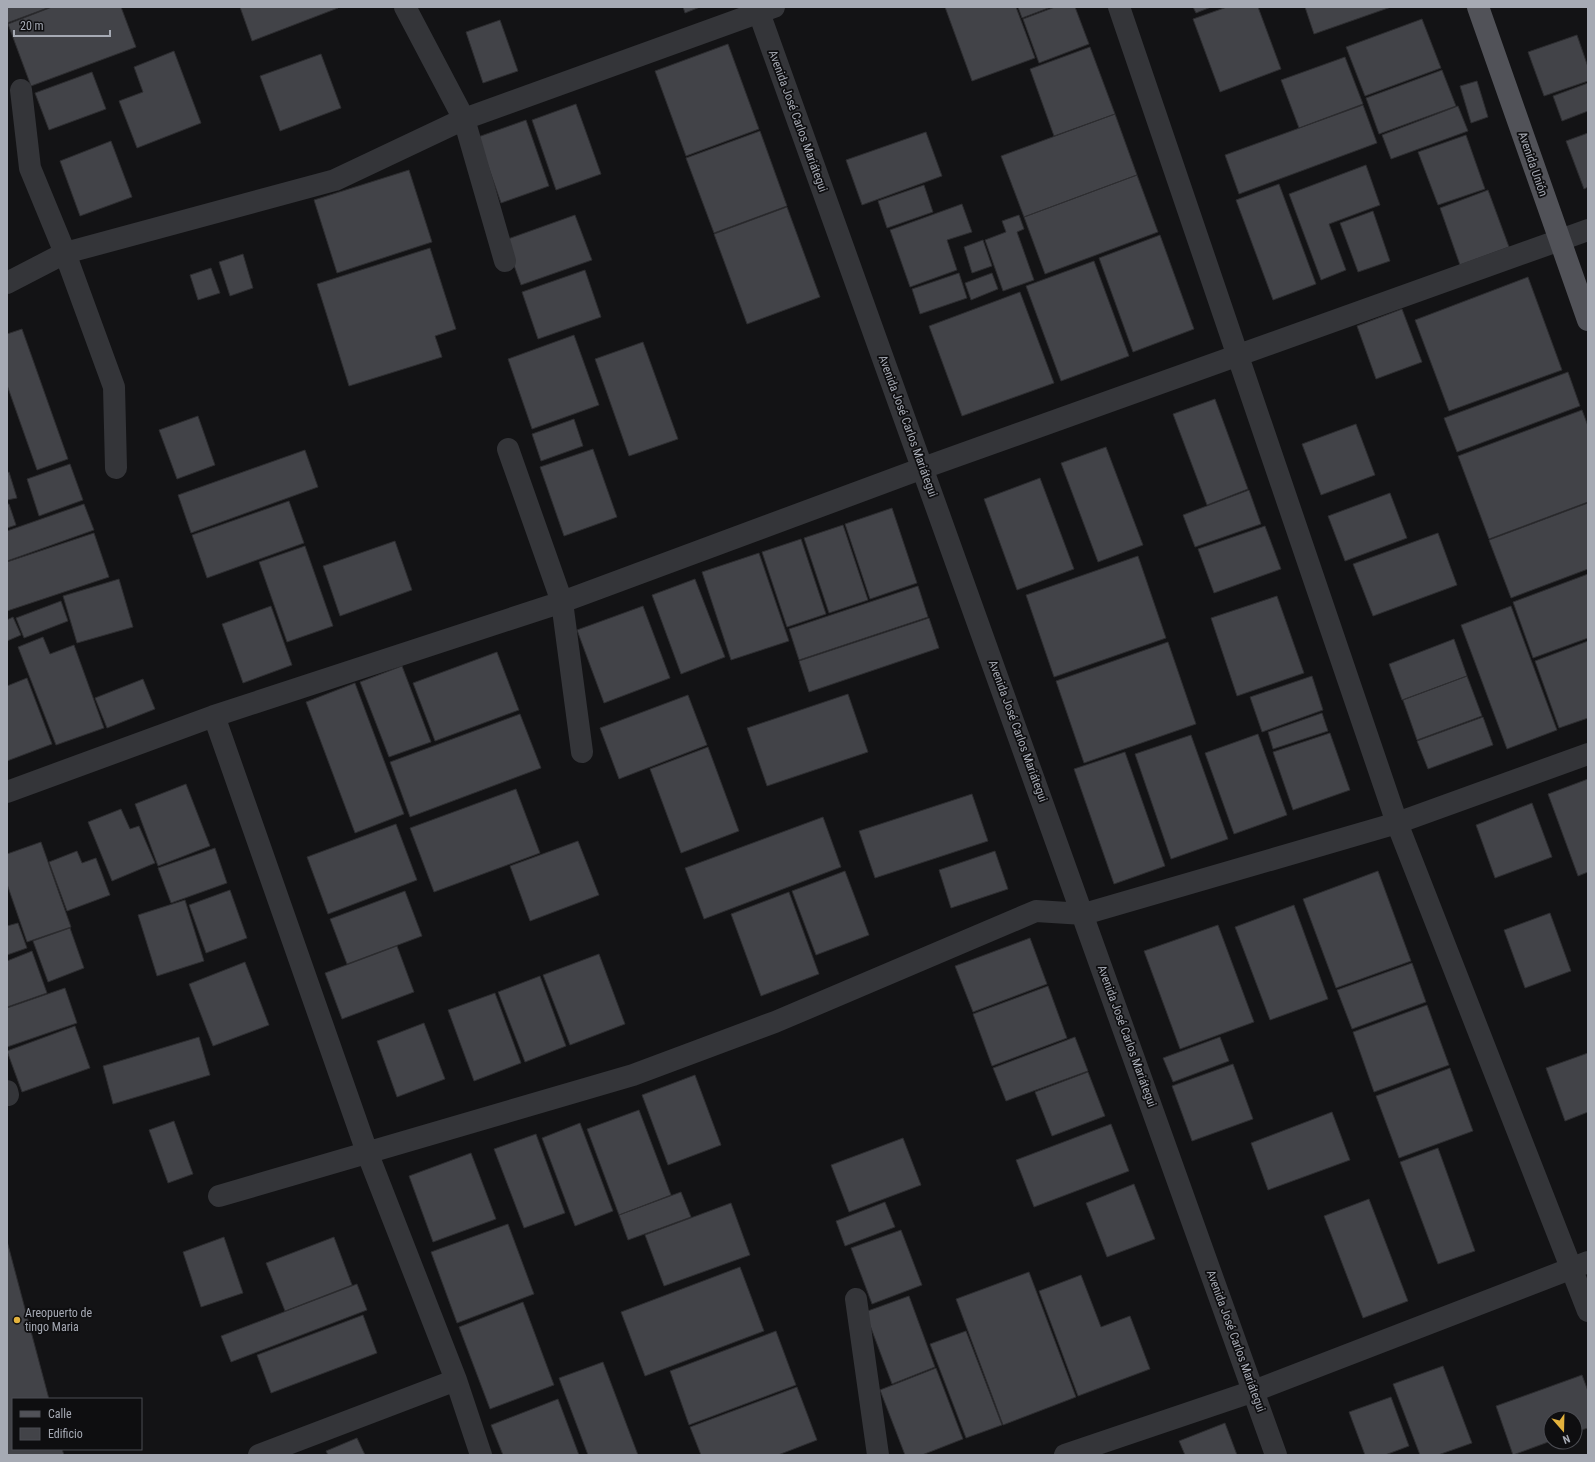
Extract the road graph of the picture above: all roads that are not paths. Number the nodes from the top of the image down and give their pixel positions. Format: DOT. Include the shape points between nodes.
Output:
graph roads {
  1 [pos="405,7"];
  2 [pos="1118,7"];
  3 [pos="1478,7"];
  4 [pos="763,9"];
  5 [pos="21,90"];
  6 [pos="464,118"];
  7 [pos="1588,230"];
  8 [pos="1560,240"];
  9 [pos="65,253"];
  10 [pos="505,261"];
  11 [pos="7,283"];
  12 [pos="1588,320"];
  13 [pos="1237,356"];
  14 [pos="508,449"];
  15 [pos="116,468"];
  16 [pos="923,468"];
  17 [pos="562,602"];
  18 [pos="214,716"];
  19 [pos="582,752"];
  20 [pos="1588,754"];
  21 [pos="7,792"];
  22 [pos="1397,823"];
  23 [pos="1084,914"];
  24 [pos="367,1152"];
  25 [pos="219,1196"];
  26 [pos="1580,1265"];
  27 [pos="856,1299"];
  28 [pos="1588,1312"];
  29 [pos="456,1380"];
  30 [pos="1254,1391"];
  31 [pos="259,1455"];
  32 [pos="481,1455"];
  33 [pos="878,1455"];
  34 [pos="1065,1455"];
  35 [pos="1276,1455"];
  1 -- 6 [label="street"];
  2 -- 13 [label="street"];
  3 -- 8 [label="main road, Avenida Unión"];
  4 -- 6 [label="street"];
  4 -- 16 [label="street, Avenida José Carlos Mariátegui"];
  5 -- 9 [label="street" via="30,168"];
  6 -- 9 [label="street" via="335,180"];
  6 -- 10 [label="street"];
  7 -- 8 [label="street"];
  8 -- 12 [label="main road, Avenida Unión"];
  8 -- 13 [label="street"];
  9 -- 11 [label="street"];
  9 -- 15 [label="street" via="114,387"];
  13 -- 16 [label="street"];
  13 -- 22 [label="street"];
  14 -- 17 [label="street"];
  16 -- 17 [label="street"];
  16 -- 23 [label="street, Avenida José Carlos Mariátegui"];
  17 -- 18 [label="street"];
  17 -- 19 [label="street"];
  18 -- 21 [label="street"];
  18 -- 24 [label="street"];
  20 -- 22 [label="street"];
  22 -- 23 [label="street"];
  22 -- 26 [label="street"];
  23 -- 24 [label="street" via="1036,911 775,1022 633,1075"];
  23 -- 30 [label="street, Avenida José Carlos Mariátegui"];
  24 -- 25 [label="street"];
  24 -- 29 [label="street"];
  26 -- 28 [label="street"];
  26 -- 30 [label="street"];
  27 -- 33 [label="street"];
  29 -- 31 [label="street"];
  29 -- 32 [label="street"];
  30 -- 34 [label="street"];
  30 -- 35 [label="street, Avenida José Carlos Mariátegui"];
}
